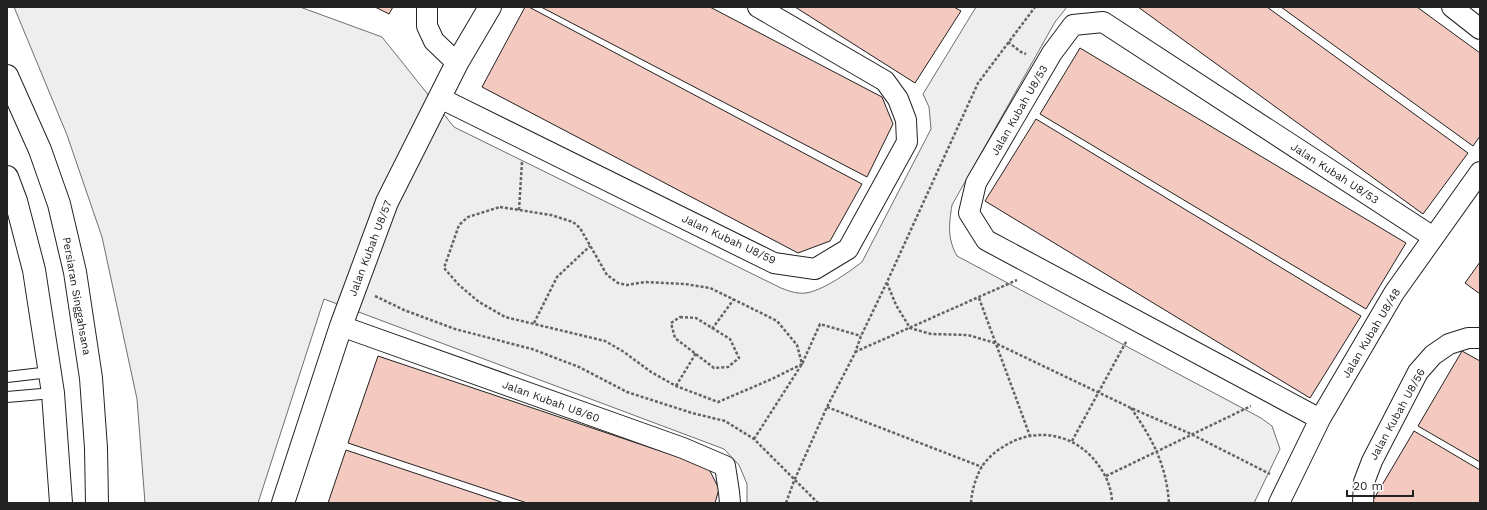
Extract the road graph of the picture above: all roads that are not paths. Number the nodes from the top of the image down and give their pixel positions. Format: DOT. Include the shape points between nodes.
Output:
graph roads {
  1 [pos="427,7"];
  2 [pos="490,7"];
  3 [pos="758,7"];
  4 [pos="1452,7"];
  5 [pos="1480,29"];
  6 [pos="457,63"];
  7 [pos="7,76"];
  8 [pos="440,98"];
  9 [pos="1480,172"];
  10 [pos="7,177"];
  11 [pos="1433,237"];
  12 [pos="341,326"];
  13 [pos="1480,338"];
  14 [pos="50,372"];
  15 [pos="7,377"];
  16 [pos="53,393"];
  17 [pos="7,397"];
  18 [pos="1320,419"];
  19 [pos="61,503"];
  20 [pos="97,503"];
  21 [pos="283,503"];
  22 [pos="730,503"];
  23 [pos="1279,503"];
  24 [pos="1363,503"];
  1 -- 6 [label="street" via="427,26 434,41"];
  2 -- 6 [label="street, Jalan Kubah U8/57"];
  3 -- 8 [label="street, Jalan Kubah U8/59" via="884,81 898,99 906,120 907,142 848,249 815,268 774,262"];
  4 -- 5 [label="street"];
  6 -- 8 [label="street, Jalan Kubah U8/57"];
  7 -- 20 [label="street, Persiaran Singgahsana" via="40,150 59,204 75,272 91,378"];
  8 -- 12 [label="street, Jalan Kubah U8/57" via="386,202"];
  9 -- 11 [label="street, Jalan Kubah U8/48"];
  10 -- 14 [label="street" via="34,270"];
  11 -- 18 [label="street, Jalan Kubah U8/48" via="1394,294"];
  11 -- 18 [label="street, Jalan Kubah U8/53" via="1103,22 1073,25 1052,53 976,184 970,213 986,240"];
  12 -- 21 [label="street, Jalan Kubah U8/57"];
  12 -- 22 [label="street, Jalan Kubah U8/60" via="683,448 725,466"];
  13 -- 24 [label="street, Jalan Kubah U8/56" via="1468,338 1449,344 1418,372 1372,461 1364,482"];
  14 -- 15 [label="lane"];
  14 -- 16 [label="street"];
  16 -- 17 [label="lane"];
  16 -- 19 [label="street"];
  18 -- 23 [label="street, Jalan Kubah U8/48"];
}
